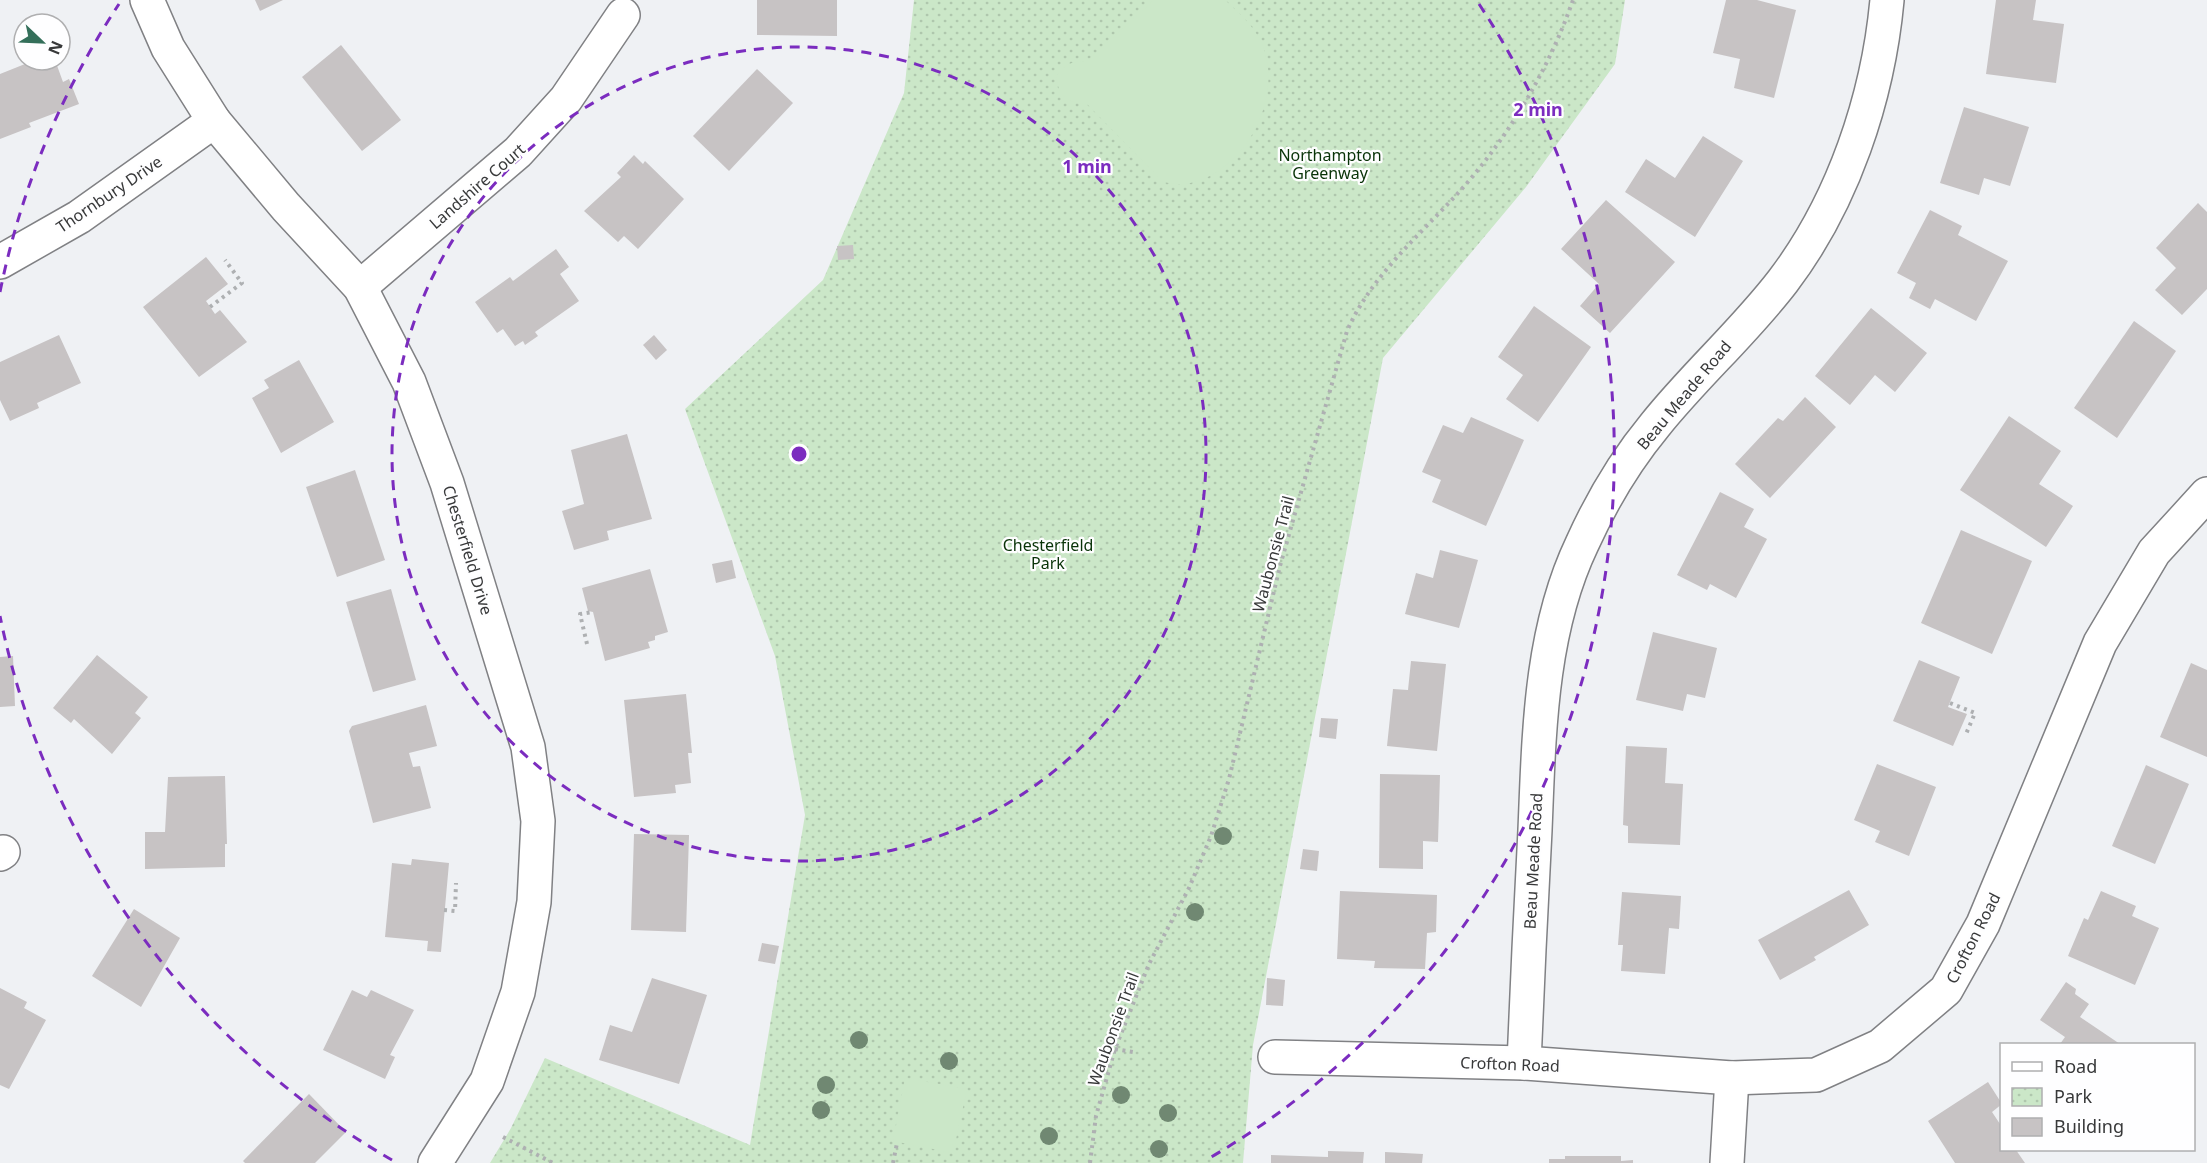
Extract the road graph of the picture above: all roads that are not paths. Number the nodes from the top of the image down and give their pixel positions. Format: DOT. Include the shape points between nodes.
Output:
graph roads {
  1 [pos="147,0"];
  2 [pos="1887,0"];
  3 [pos="623,15"];
  4 [pos="214,121"];
  5 [pos="0,262"];
  6 [pos="360,286"];
  7 [pos="2207,494"];
  8 [pos="1275,1057"];
  9 [pos="1524,1063"];
  10 [pos="1732,1078"];
  11 [pos="435,1163"];
  12 [pos="1727,1163"];
  1 -- 4 [label="street, Chesterfield Drive" via="168,48"];
  2 -- 9 [label="street, Beau Meade Road" via="1883,48 1862,126 1837,188 1806,247 1782,282 1654,426 1613,485 1581,546 1561,599 1548,651 1537,777"];
  3 -- 6 [label="street, Landshire Court" via="566,99 518,152"];
  4 -- 5 [label="street, Thornbury Drive" via="80,217"];
  4 -- 6 [label="street, Chesterfield Drive" via="286,207"];
  6 -- 11 [label="street, Chesterfield Drive" via="409,382 447,483 528,747 538,821 534,902 518,992 488,1081"];
  7 -- 10 [label="street, Crofton Road" via="2154,552 2100,643 1983,924 1946,990 1880,1046 1816,1075"];
  8 -- 9 [label="street, Crofton Road"];
  9 -- 10 [label="street, Crofton Road"];
  10 -- 12 [label="street"];
}
